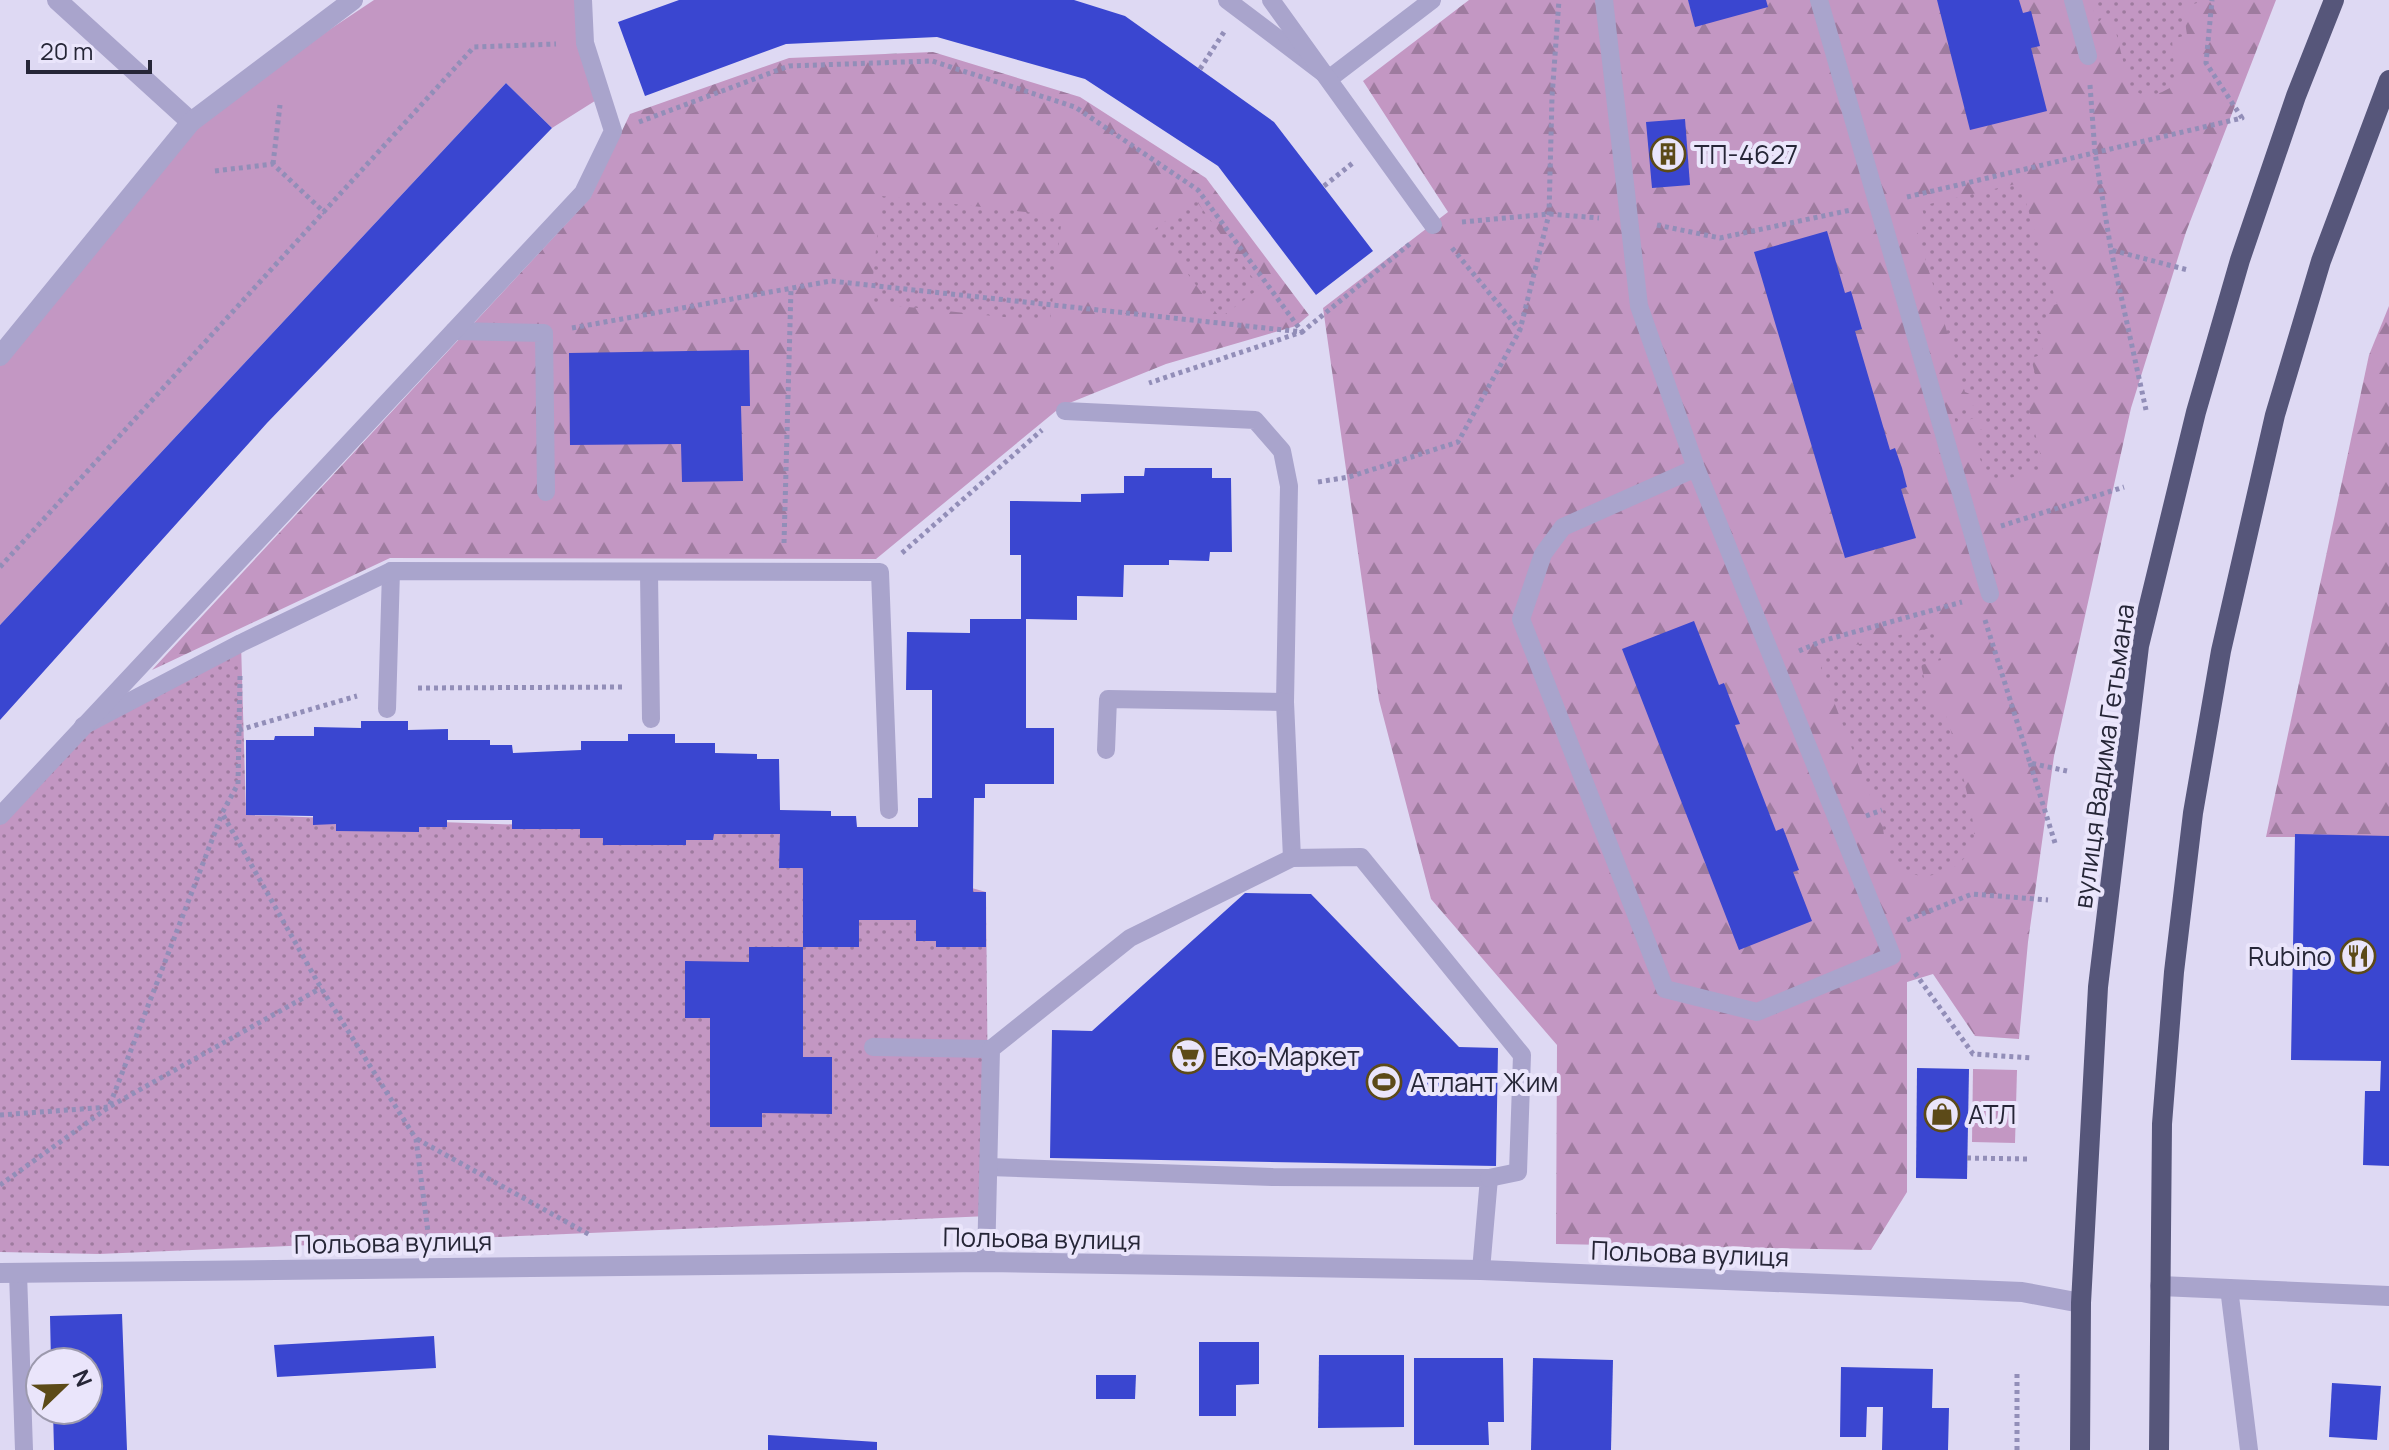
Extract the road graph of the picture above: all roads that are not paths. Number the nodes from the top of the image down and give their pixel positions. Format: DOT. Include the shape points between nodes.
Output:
graph roads {
  1 [pos="57,0"];
  2 [pos="353,0"];
  3 [pos="583,0"];
  4 [pos="1271,0"];
  5 [pos="1432,0"];
  6 [pos="1604,0"];
  7 [pos="1819,0"];
  8 [pos="2073,0"];
  9 [pos="2334,0"];
  10 [pos="1234,4"];
  11 [pos="2088,56"];
  12 [pos="1330,78"];
  13 [pos="2389,80"];
  14 [pos="191,122"];
  15 [pos="1433,225"];
  16 [pos="454,331"];
  17 [pos="0,356"];
  18 [pos="1065,411"];
  19 [pos="1696,468"];
  20 [pos="546,492"];
  21 [pos="391,571"];
  22 [pos="649,573"];
  23 [pos="1984,596"];
  24 [pos="1285,702"];
  25 [pos="387,709"];
  26 [pos="651,719"];
  27 [pos="83,726"];
  28 [pos="1106,750"];
  29 [pos="889,810"];
  30 [pos="0,816"];
  31 [pos="1292,858"];
  32 [pos="873,1047"];
  33 [pos="991,1049"];
  34 [pos="989,1167"];
  35 [pos="1489,1178"];
  36 [pos="986,1262"];
  37 [pos="1481,1270"];
  38 [pos="9,1273"];
  39 [pos="2160,1286"];
  40 [pos="2229,1288"];
  41 [pos="2389,1296"];
  42 [pos="2081,1303"];
  43 [pos="24,1450"];
  44 [pos="2080,1450"];
  45 [pos="2159,1450"];
  46 [pos="2249,1450"];
  1 -- 14 [label="street"];
  2 -- 14 [label="street"];
  3 -- 16 [label="lane" via="585,43 613,131 583,193"];
  4 -- 12 [label="lane"];
  5 -- 12 [label="lane"];
  6 -- 19 [label="lane" via="1639,306"];
  7 -- 23 [label="lane" via="1973,534"];
  8 -- 11 [label="lane"];
  9 -- 42 [label="main road, вулиця Вадима Гетьмана" via="2240,260 2196,412 2139,646 2098,987"];
  10 -- 12 [label="lane"];
  12 -- 15 [label="lane"];
  13 -- 39 [label="main road" via="2321,261 2275,415 2221,651 2193,813 2174,972 2162,1124"];
  14 -- 17 [label="street"];
  16 -- 20 [label="lane" via="544,333"];
  16 -- 27 [label="lane"];
  18 -- 24 [label="lane" via="1255,420 1282,451 1289,486"];
  19 -- 19 [label="lane" via="1563,527 1543,554 1521,619 1665,989 1757,1012 1892,956"];
  21 -- 22 [label="lane"];
  21 -- 25 [label="lane"];
  21 -- 27 [label="lane"];
  22 -- 26 [label="lane"];
  22 -- 29 [label="lane" via="880,572"];
  24 -- 28 [label="lane" via="1108,699"];
  24 -- 31 [label="lane"];
  27 -- 30 [label="lane"];
  31 -- 33 [label="lane" via="1130,938"];
  31 -- 35 [label="lane" via="1361,857 1522,1055 1518,1172"];
  32 -- 33 [label="lane"];
  33 -- 34 [label="lane"];
  34 -- 35 [label="lane"];
  34 -- 36 [label="lane"];
  35 -- 37 [label="lane"];
  36 -- 37 [label="street, Польова вулиця"];
  36 -- 38 [label="street, Польова вулиця"];
  37 -- 42 [label="street, Польова вулиця" via="2022,1292"];
  38 -- 43 [label="lane"];
  39 -- 40 [label="street"];
  39 -- 45 [label="main road"];
  40 -- 41 [label="street"];
  40 -- 46 [label="lane"];
  42 -- 44 [label="main road, вулиця Вадима Гетьмана"];
}
